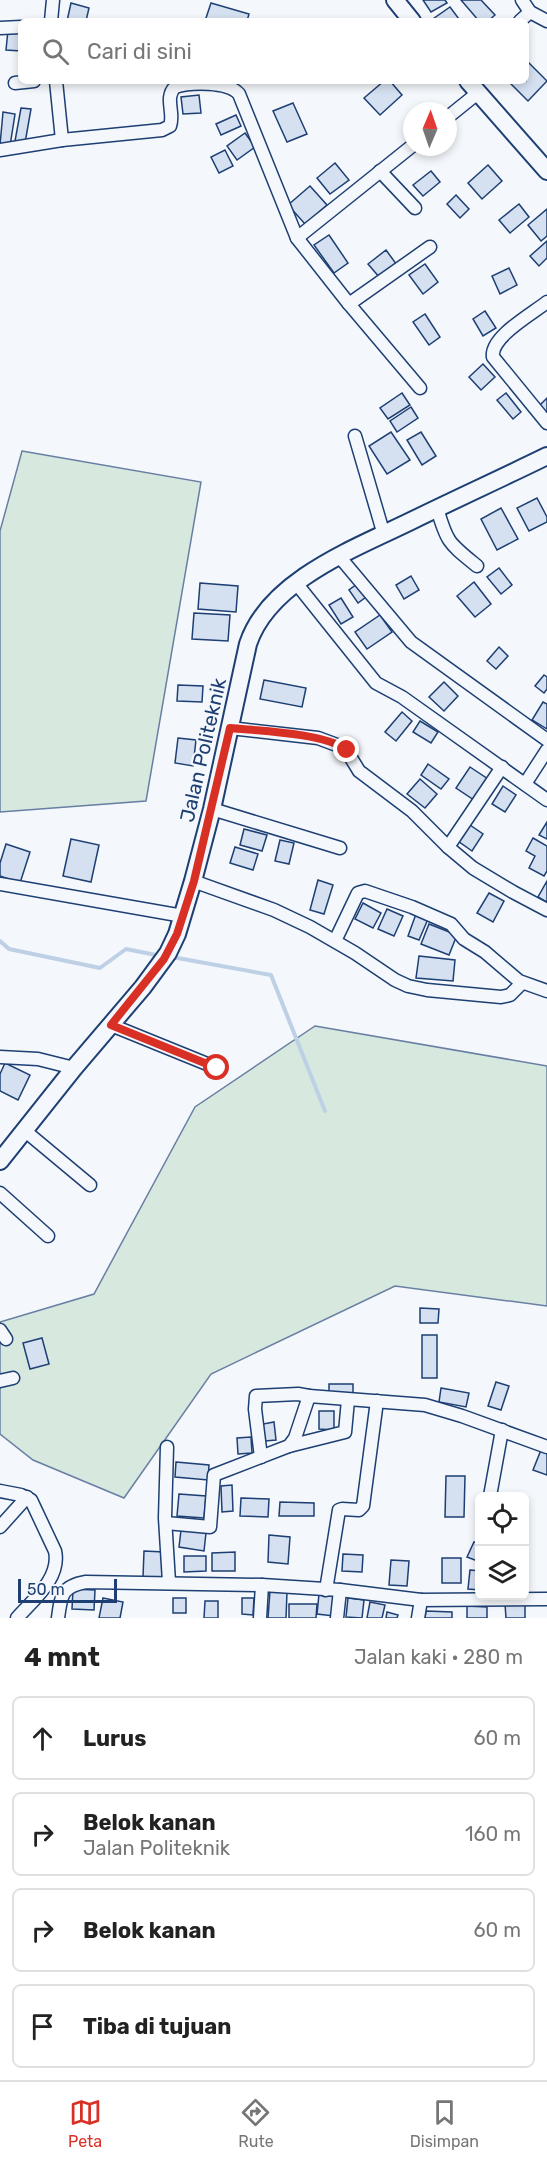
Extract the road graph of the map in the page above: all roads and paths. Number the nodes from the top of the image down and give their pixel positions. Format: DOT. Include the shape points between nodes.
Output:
graph roads {
  1 [pos="53,0"];
  2 [pos="395,0"];
  3 [pos="522,0"];
  4 [pos="525,17"];
  5 [pos="51,18"];
  6 [pos="410,18"];
  7 [pos="547,21"];
  8 [pos="18,27"];
  9 [pos="0,28"];
  10 [pos="15,83"];
  11 [pos="18,83"];
  12 [pos="56,84"];
  13 [pos="183,84"];
  14 [pos="206,84"];
  15 [pos="473,87"];
  16 [pos="457,106"];
  17 [pos="62,140"];
  18 [pos="0,150"];
  19 [pos="403,153"];
  20 [pos="380,171"];
  21 [pos="547,171"];
  22 [pos="415,208"];
  23 [pos="297,238"];
  24 [pos="430,247"];
  25 [pos="349,304"];
  26 [pos="545,307"];
  27 [pos="420,388"];
  28 [pos="547,423"];
  29 [pos="355,436"];
  30 [pos="547,456"];
  31 [pos="438,508"];
  32 [pos="384,534"];
  33 [pos="338,555"];
  34 [pos="477,566"];
  35 [pos="296,583"];
  36 [pos="230,728"];
  37 [pos="547,740"];
  38 [pos="547,750"];
  39 [pos="502,767"];
  40 [pos="525,784"];
  41 [pos="547,800"];
  42 [pos="212,808"];
  43 [pos="447,847"];
  44 [pos="340,848"];
  45 [pos="194,881"];
  46 [pos="0,884"];
  47 [pos="547,910"];
  48 [pos="183,916"];
  49 [pos="334,941"];
  50 [pos="522,983"];
  51 [pos="547,991"];
  52 [pos="111,1025"];
  53 [pos="0,1057"];
  54 [pos="74,1068"];
  55 [pos="217,1068"];
  56 [pos="24,1130"];
  57 [pos="0,1161"];
  58 [pos="90,1185"];
  59 [pos="0,1193"];
  60 [pos="48,1236"];
  61 [pos="13,1378"];
  62 [pos="0,1382"];
  63 [pos="309,1396"];
  64 [pos="348,1400"];
  65 [pos="377,1401"];
  66 [pos="502,1430"];
  67 [pos="167,1446"];
  68 [pos="289,1446"];
  69 [pos="547,1447"];
  70 [pos="261,1457"];
  71 [pos="0,1491"];
  72 [pos="491,1492"];
  73 [pos="27,1497"];
  74 [pos="166,1523"];
  75 [pos="0,1527"];
  76 [pos="169,1582"];
  77 [pos="262,1585"];
  78 [pos="326,1590"];
  79 [pos="340,1590"];
  80 [pos="475,1599"];
  81 [pos="529,1599"];
  82 [pos="547,1599"];
  83 [pos="422,1600"];
  84 [pos="17,1618"];
  85 [pos="58,1618"];
  86 [pos="260,1618"];
  87 [pos="337,1618"];
  88 [pos="418,1618"];
  1 -- 5 [label="street"];
  2 -- 6 [label="street"];
  3 -- 4 [label="street"];
  4 -- 7 [label="street"];
  8 -- 9 [label="street"];
  10 -- 11 [label="street"];
  12 -- 17 [label="street"];
  13 -- 17 [label="street" via="175,87 169,98 172,121 167,129"];
  14 -- 23 [label="street" via="232,87 239,94"];
  15 -- 16 [label="street"];
  15 -- 21 [label="street"];
  17 -- 18 [label="street"];
  19 -- 20 [label="street"];
  20 -- 22 [label="street"];
  20 -- 23 [label="street"];
  23 -- 25 [label="street"];
  24 -- 25 [label="street"];
  25 -- 27 [label="street"];
  26 -- 28 [label="street" via="505,334 492,353"];
  29 -- 32 [label="street"];
  30 -- 31 [label="street, Jalan Politeknik"];
  31 -- 32 [label="street, Jalan Politeknik"];
  31 -- 34 [label="street" via="451,544"];
  32 -- 33 [label="street, Jalan Politeknik"];
  33 -- 35 [label="street, Jalan Politeknik"];
  33 -- 37 [label="street" via="411,642"];
  35 -- 36 [label="street, Jalan Politeknik" via="252,633"];
  35 -- 39 [label="street" via="376,683"];
  36 -- 42 [label="street, Jalan Politeknik"];
  36 -- 43 [label="street" via="318,738 345,748 360,771 412,811"];
  38 -- 40 [label="street"];
  39 -- 40 [label="street"];
  39 -- 43 [label="street"];
  40 -- 41 [label="street"];
  42 -- 44 [label="street"];
  42 -- 45 [label="street, Jalan Politeknik"];
  43 -- 47 [label="street" via="473,868"];
  45 -- 48 [label="street, Jalan Politeknik"];
  45 -- 49 [label="street" via="274,910"];
  46 -- 48 [label="street"];
  48 -- 52 [label="street, Jalan Politeknik" via="166,956"];
  49 -- 50 [label="street" via="408,986 501,997 510,995"];
  49 -- 50 [label="street" via="358,893 365,891 451,924 464,939"];
  50 -- 51 [label="street"];
  52 -- 54 [label="street, Jalan Politeknik"];
  52 -- 55 [label="street"];
  53 -- 54 [label="street" via="38,1059"];
  54 -- 56 [label="street, Jalan Politeknik"];
  56 -- 57 [label="street, Jalan Politeknik"];
  56 -- 58 [label="street"];
  59 -- 60 [label="street"];
  61 -- 62 [label="street"];
  63 -- 64 [label="street"];
  63 -- 68 [label="street"];
  63 -- 70 [label="street" via="256,1396"];
  64 -- 65 [label="street"];
  64 -- 68 [label="street" via="345,1432"];
  65 -- 66 [label="street" via="425,1406"];
  65 -- 78 [label="street" via="363,1506 359,1510 339,1510"];
  66 -- 69 [label="street"];
  66 -- 72 [label="street"];
  67 -- 74 [label="street"];
  68 -- 70 [label="street"];
  70 -- 74 [label="street" via="214,1475 210,1527"];
  71 -- 73 [label="street"];
  73 -- 75 [label="street"];
  73 -- 84 [label="street" via="55,1551 56,1566"];
  74 -- 76 [label="street"];
  76 -- 77 [label="street"];
  76 -- 85 [label="street" via="86,1582 69,1586 64,1591"];
  77 -- 78 [label="street"];
  77 -- 86 [label="street"];
  78 -- 79 [label="street"];
  79 -- 83 [label="street"];
  79 -- 87 [label="street"];
  80 -- 83 [label="street"];
  81 -- 82 [label="street"];
  83 -- 88 [label="street"];
}
